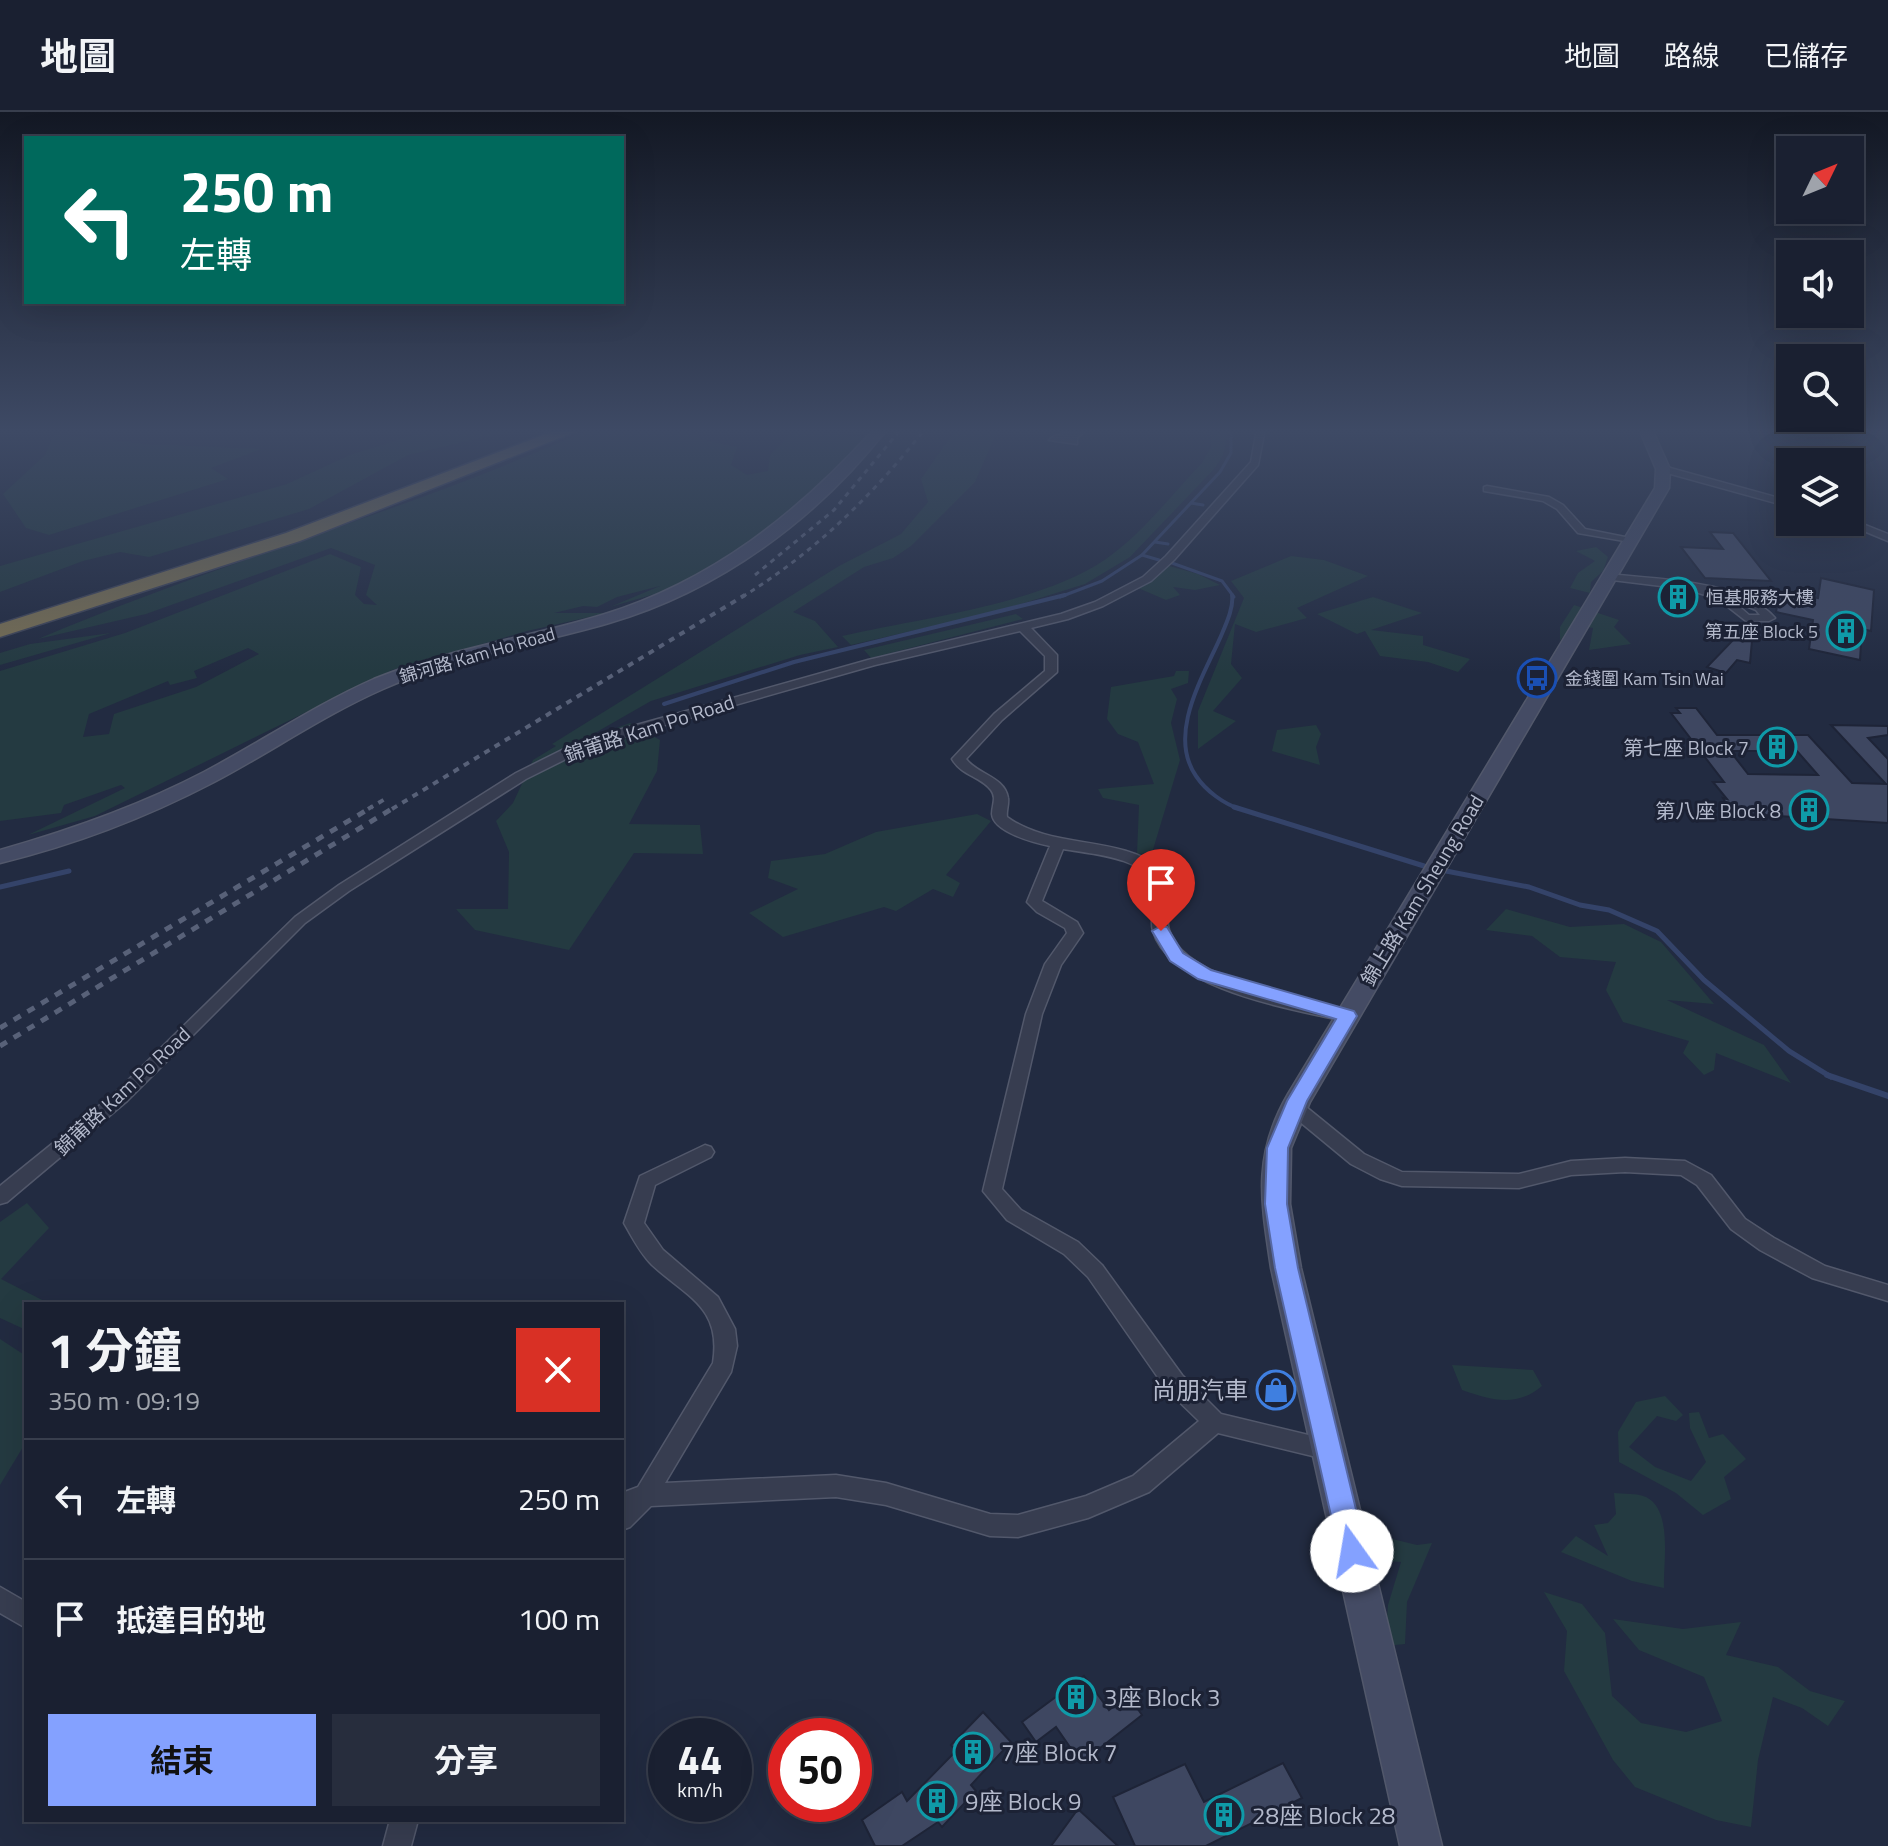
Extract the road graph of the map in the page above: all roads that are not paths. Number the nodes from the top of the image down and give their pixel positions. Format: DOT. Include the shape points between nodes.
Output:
graph roads {
  1 [pos="331,510"];
  2 [pos="363,510"];
  3 [pos="801,510"];
  4 [pos="1212,510"];
  5 [pos="1563,510"];
  6 [pos="1648,510"];
  7 [pos="1864,528"];
  8 [pos="1888,538"];
  9 [pos="1630,539"];
  10 [pos="1608,577"];
  11 [pos="1690,588"];
  12 [pos="0,617"];
  13 [pos="1022,626"];
  14 [pos="0,631"];
  15 [pos="1058,843"];
  16 [pos="0,857"];
  17 [pos="1348,1016"];
  18 [pos="1294,1107"];
  19 [pos="705,1152"];
  20 [pos="0,1197"];
  21 [pos="1888,1293"];
  22 [pos="1215,1422"];
  23 [pos="1329,1450"];
  24 [pos="646,1495"];
  25 [pos="624,1503"];
  26 [pos="624,1517"];
  27 [pos="0,1599"];
  28 [pos="24,1615"];
  29 [pos="403,1822"];
  30 [pos="397,1846"];
  31 [pos="1421,1846"];
  1 -- 12 [label="highway"];
  2 -- 14 [label="highway"];
  3 -- 16 [label="main road, 錦河路 Kam Ho Road" via="707,578 609,619 392,678 163,800"];
  4 -- 13 [label="street, 錦莆路 Kam Po Road" via="1156,572 1129,590 1083,611"];
  5 -- 9 [label="street" via="1582,531"];
  6 -- 9 [label="main road, 錦上路 Kam Sheung Road"];
  7 -- 8 [label="street"];
  9 -- 10 [label="main road, 錦上路 Kam Sheung Road"];
  10 -- 11 [label="street"];
  10 -- 17 [label="main road, 錦上路 Kam Sheung Road"];
  11 -- 11 [label="street" via="1742,601 1769,618 1746,618 1722,597"];
  13 -- 15 [label="street" via="1051,655 1051,672 959,759 997,789 997,814 1005,825"];
  13 -- 20 [label="street, 錦莆路 Kam Po Road" via="872,662 619,734 535,768 300,920 121,1097"];
  15 -- 17 [label="street" via="1133,859 1160,876 1167,888 1161,931 1190,967 1230,984"];
  15 -- 22 [label="street" via="1034,902 1069,922 1075,933 1053,964 1034,1014 992,1191 1014,1215 1071,1248 1095,1271 1174,1382"];
  17 -- 18 [label="main road, 錦上路 Kam Sheung Road"];
  18 -- 21 [label="street" via="1357,1159 1402,1179 1519,1181 1571,1168 1685,1168 1704,1180 1738,1224 1767,1244 1819,1272"];
  18 -- 23 [label="main road, 錦上路 Kam Sheung Road" via="1277,1148 1276,1204"];
  19 -- 24 [label="street" via="647,1181 634,1223 659,1259 698,1289 722,1318 729,1344 723,1365"];
  22 -- 23 [label="street"];
  22 -- 24 [label="street" via="1141,1484 1088,1507 1018,1526 990,1525 886,1494 836,1486"];
  23 -- 31 [label="main road, 錦上路 Kam Sheung Road"];
  24 -- 25 [label="street"];
  24 -- 26 [label="street"];
  27 -- 28 [label="street"];
  29 -- 30 [label="street"];
}
